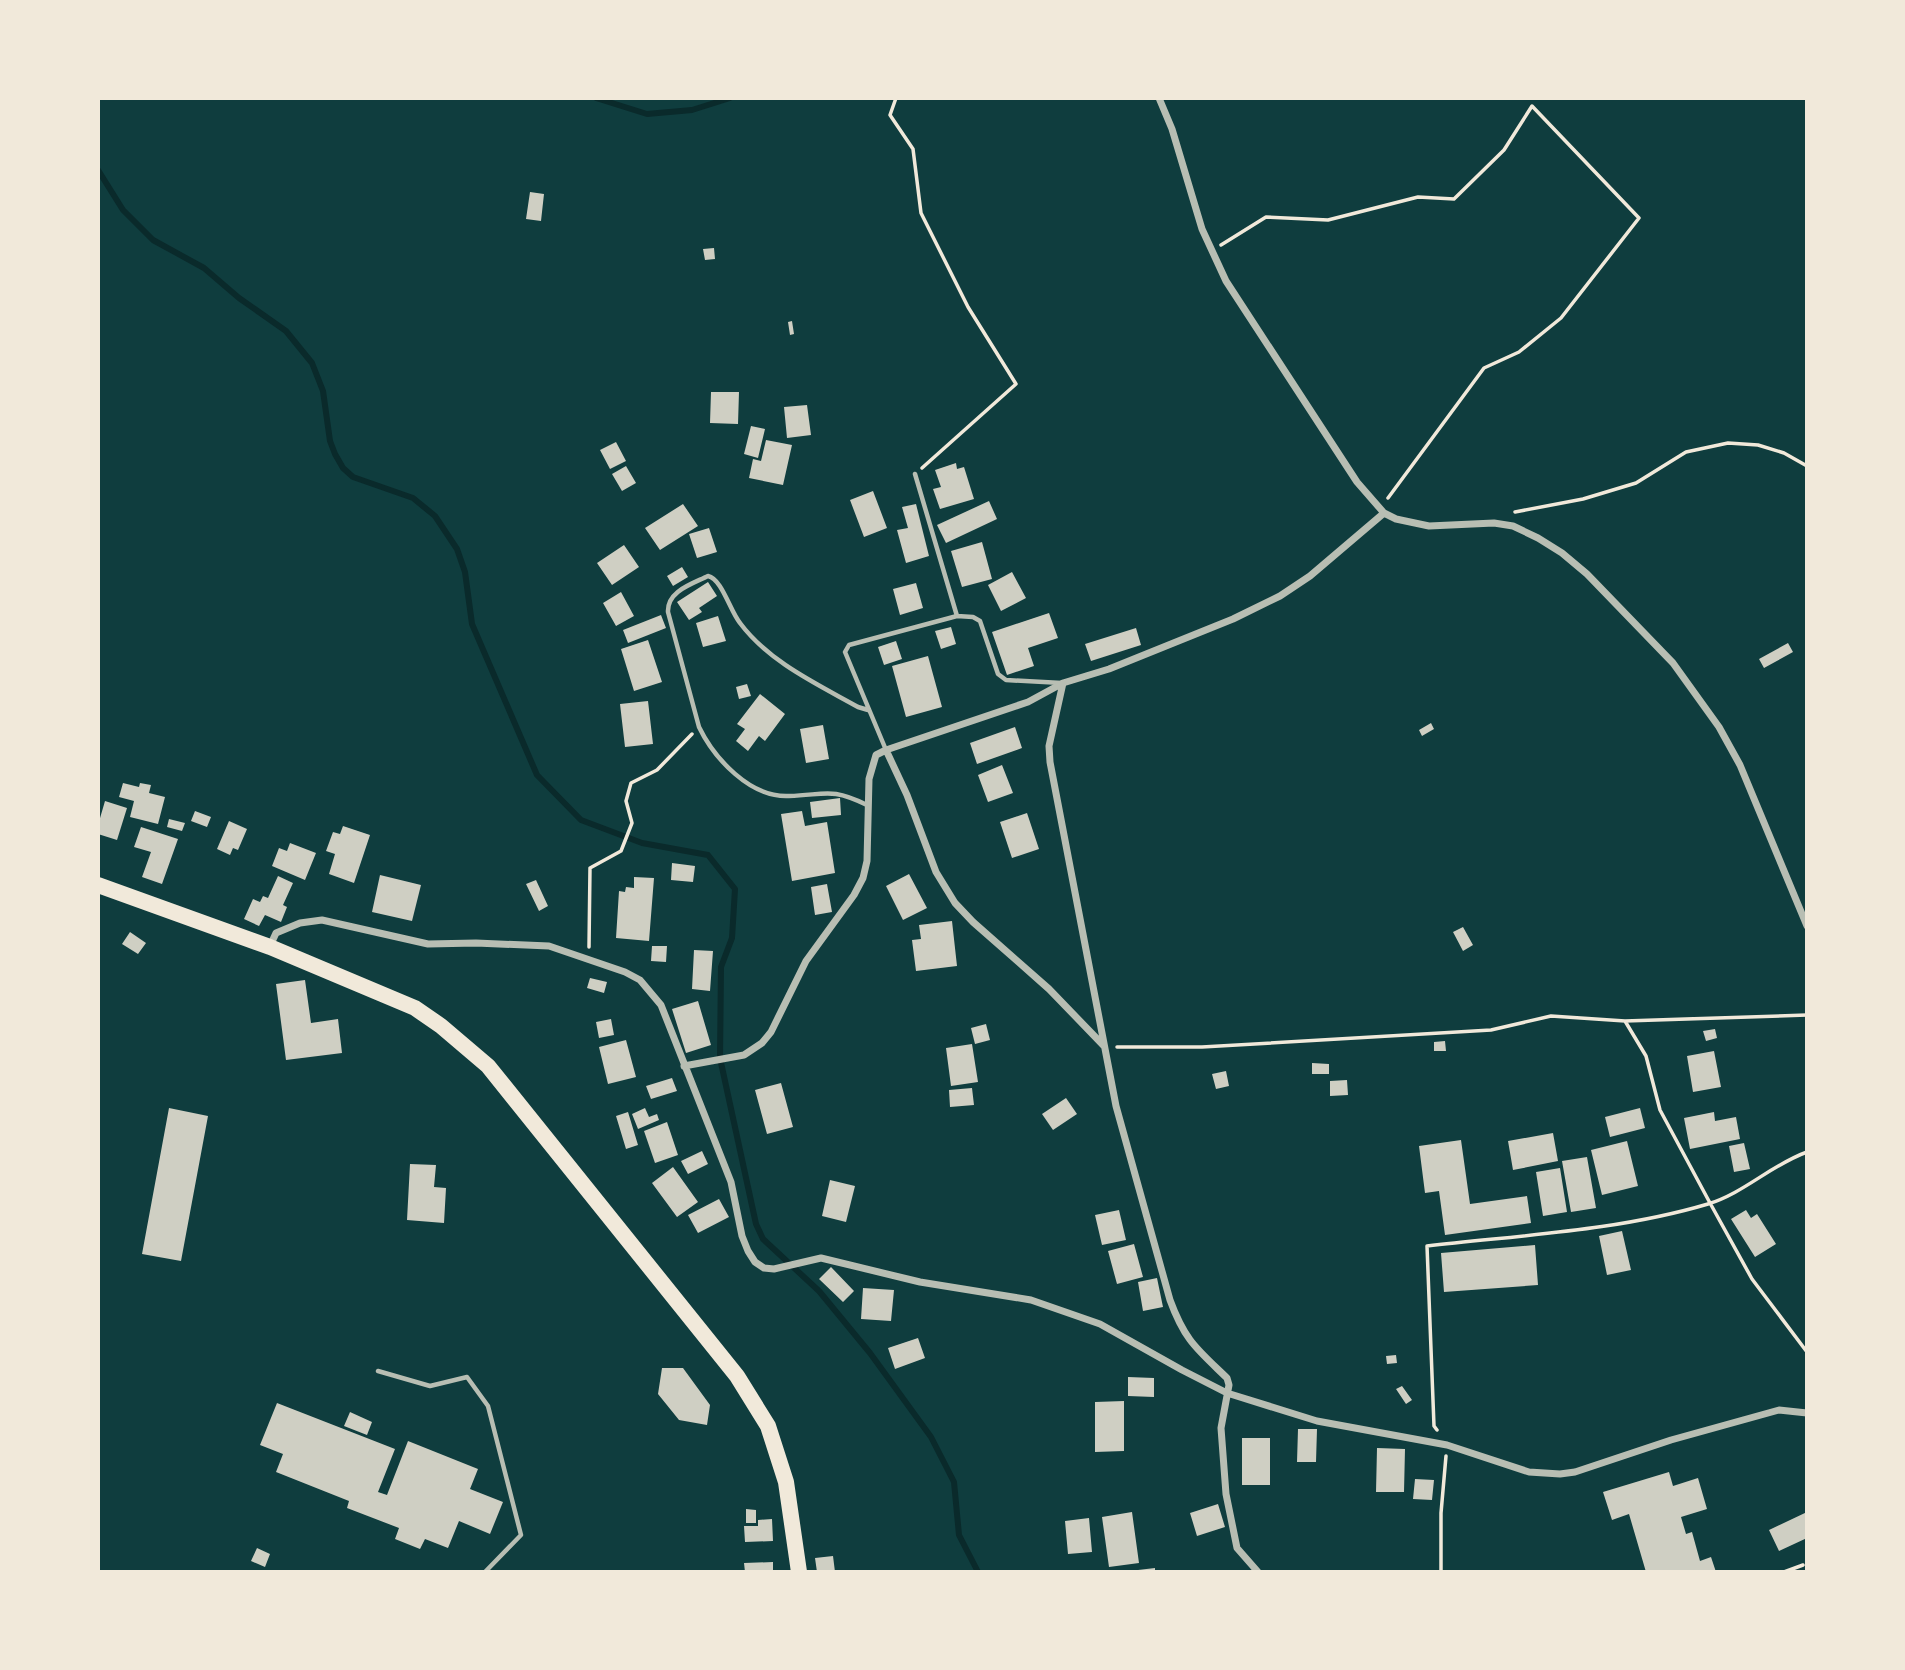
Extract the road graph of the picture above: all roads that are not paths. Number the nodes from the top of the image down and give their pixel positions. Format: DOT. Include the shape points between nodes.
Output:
graph roads {
  1 [pos="1159,98"];
  2 [pos="915,474"];
  3 [pos="1384,513"];
  4 [pos="957,615"];
  5 [pos="1063,683"];
  6 [pos="868,710"];
  7 [pos="886,750"];
  8 [pos="867,805"];
  9 [pos="98,885"];
  10 [pos="1807,926"];
  11 [pos="270,947"];
  12 [pos="1104,1047"];
  13 [pos="684,1066"];
  14 [pos="378,1371"];
  15 [pos="1227,1393"];
  16 [pos="1807,1413"];
  17 [pos="485,1572"];
  18 [pos="799,1572"];
  19 [pos="1258,1572"];
  1 -- 3 [label="street" via="1210,251 1226,281 1345,466"];
  2 -- 4 [label="lane"];
  3 -- 5 [label="street" via="1280,596 1176,643"];
  3 -- 10 [label="street" via="1429,526 1513,526 1579,567 1673,663 1719,727 1740,765"];
  4 -- 5 [label="lane" via="980,621 998,674 1006,680"];
  4 -- 6 [label="lane" via="849,645 845,652"];
  5 -- 7 [label="street" via="1028,702"];
  5 -- 12 [label="street" via="1049,746 1050,762"];
  6 -- 7 [label="lane"];
  6 -- 8 [label="lane" via="791,669 755,641 732,613 718,581 708,576 675,592 667,604 707,744 747,783 779,796 831,792"];
  7 -- 8 [label="street" via="876,755"];
  7 -- 12 [label="street" via="936,872 955,903"];
  8 -- 13 [label="street" via="863,878 806,961 771,1032 753,1050 734,1058"];
  9 -- 11 [label="highway"];
  11 -- 13 [label="street" via="276,933 322,920 428,944 550,946 640,980 661,1005"];
  11 -- 18 [label="highway" via="415,1008 488,1066 737,1376 762,1416 786,1482"];
  12 -- 15 [label="street" via="1170,1300 1192,1346 1227,1378"];
  13 -- 15 [label="street" via="731,1182 742,1236 755,1262 764,1268 821,1258 920,1282 1031,1300 1100,1324"];
  14 -- 17 [label="lane" via="430,1386 467,1377 488,1406 521,1535"];
  15 -- 16 [label="street" via="1317,1421 1447,1445 1529,1472 1560,1474 1779,1410"];
  15 -- 19 [label="street" via="1221,1428 1226,1494 1237,1548"];
}
